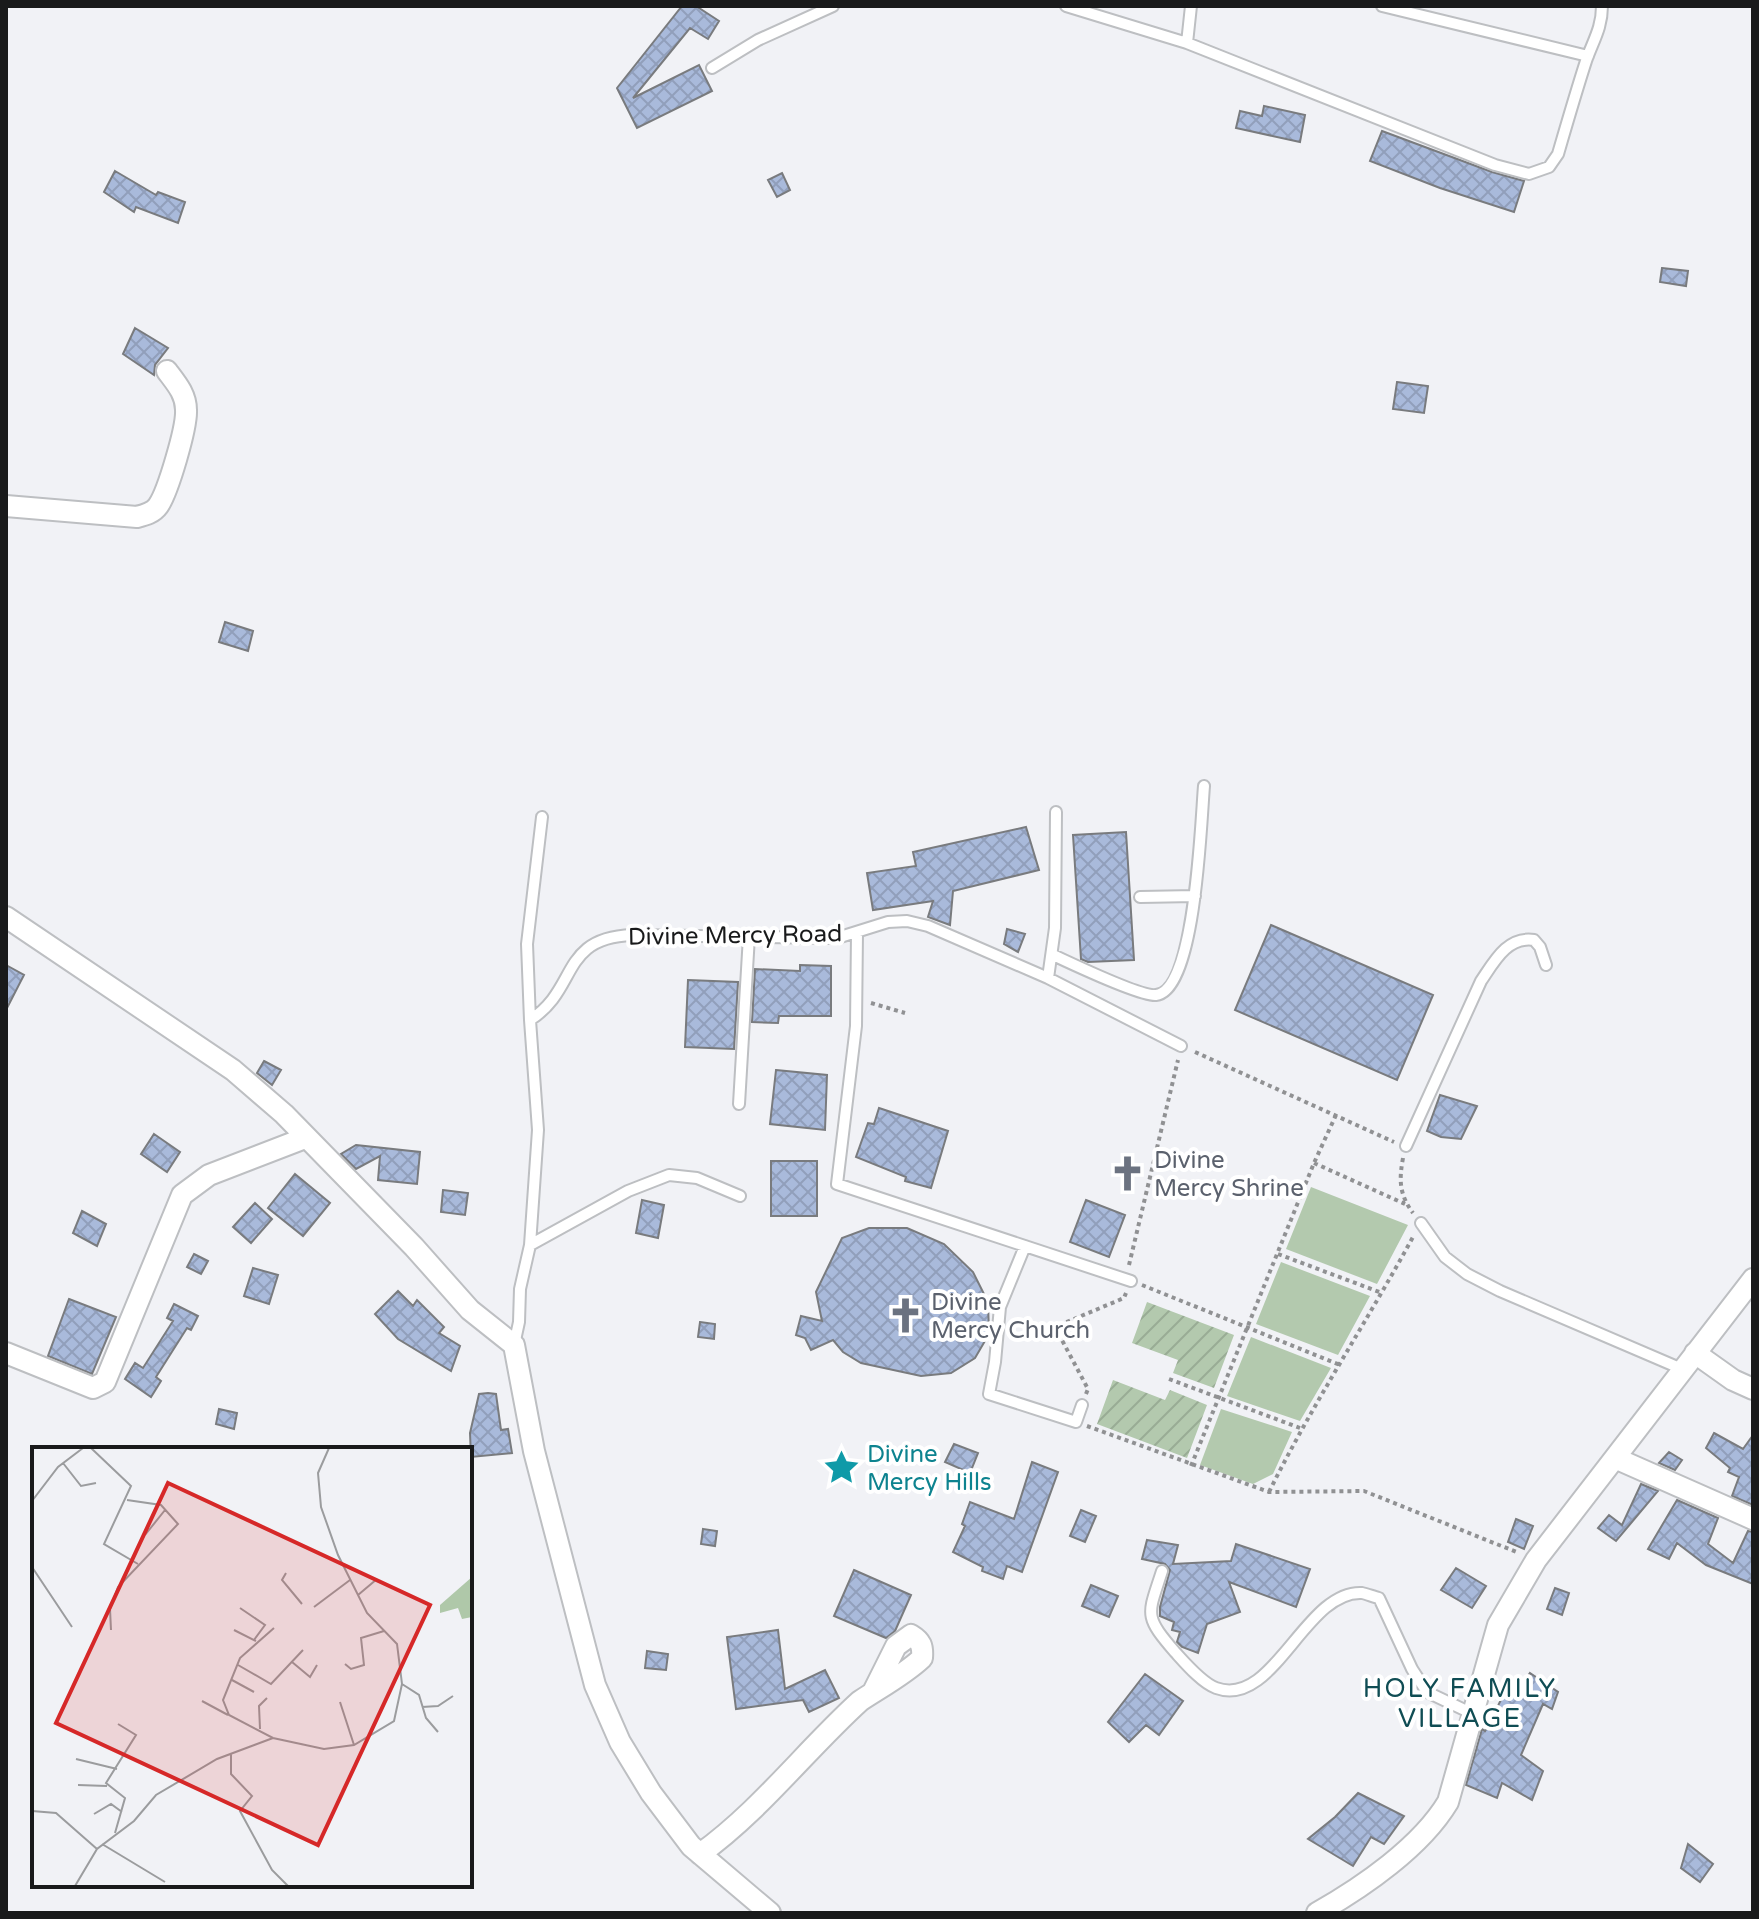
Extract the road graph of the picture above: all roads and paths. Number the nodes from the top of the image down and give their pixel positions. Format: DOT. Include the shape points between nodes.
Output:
graph roads {
  1 [pos="833,6"];
  2 [pos="1066,6"];
  3 [pos="1191,6"];
  4 [pos="1382,6"];
  5 [pos="1602,6"];
  6 [pos="1187,43"];
  7 [pos="1588,56"];
  8 [pos="712,68"];
  9 [pos="167,371"];
  10 [pos="6,506"];
  11 [pos="1204,786"];
  12 [pos="1056,812"];
  13 [pos="542,817"];
  14 [pos="1195,896"];
  15 [pos="1140,897"];
  16 [pos="6,917"];
  17 [pos="857,933"];
  18 [pos="749,936"];
  19 [pos="1053,955"];
  20 [pos="1546,965"];
  21 [pos="1048,978"];
  22 [pos="858,998"];
  23 [pos="905,1013"];
  24 [pos="530,1020"];
  25 [pos="1181,1046"];
  26 [pos="739,1104"];
  27 [pos="1336,1115"];
  28 [pos="305,1138"];
  29 [pos="1406,1146"];
  30 [pos="1314,1163"];
  31 [pos="740,1196"];
  32 [pos="1421,1223"];
  33 [pos="530,1245"];
  34 [pos="1025,1246"];
  35 [pos="1278,1254"];
  36 [pos="1753,1279"];
  37 [pos="1128,1280"];
  38 [pos="1382,1293"];
  39 [pos="1124,1298"];
  40 [pos="1248,1327"];
  41 [pos="514,1345"];
  42 [pos="6,1353"];
  43 [pos="1688,1361"];
  44 [pos="1340,1365"];
  45 [pos="1169,1379"];
  46 [pos="1088,1389"];
  47 [pos="1753,1389"];
  48 [pos="1219,1398"];
  49 [pos="1082,1405"];
  50 [pos="1076,1422"];
  51 [pos="1300,1428"];
  52 [pos="1615,1458"];
  53 [pos="1191,1466"];
  54 [pos="1269,1492"];
  55 [pos="1753,1519"];
  56 [pos="1536,1560"];
  57 [pos="1162,1571"];
  58 [pos="873,1692"];
  59 [pos="1473,1714"];
  60 [pos="700,1854"];
  61 [pos="770,1913"];
  62 [pos="1317,1913"];
  1 -- 8 [label="lane"];
  2 -- 6 [label="lane"];
  3 -- 6 [label="lane"];
  4 -- 7 [label="lane"];
  5 -- 7 [label="lane"];
  6 -- 7 [label="lane" via="1529,174 1549,167 1558,154"];
  9 -- 10 [label="street" via="183,394 186,409 175,458 157,507 149,514"];
  11 -- 14 [label="lane"];
  12 -- 19 [label="lane"];
  13 -- 24 [label="lane" via="527,944"];
  14 -- 15 [label="lane"];
  14 -- 19 [label="lane" via="1173,983 1156,995"];
  16 -- 28 [label="street" via="233,1070"];
  17 -- 18 [label="lane, Divine Mercy Road" via="826,939"];
  17 -- 21 [label="lane, Divine Mercy Road" via="907,921"];
  17 -- 22 [label="lane"];
  18 -- 24 [label="lane, Divine Mercy Road" via="632,935 597,941 576,958 562,986"];
  18 -- 26 [label="lane"];
  19 -- 21 [label="lane"];
  20 -- 29 [label="lane" via="1540,947 1525,939 1495,960"];
  21 -- 25 [label="lane, Divine Mercy Road"];
  22 -- 23 [label="path"];
  22 -- 34 [label="lane" via="837,1184"];
  24 -- 33 [label="lane" via="538,1130"];
  25 -- 27 [label="path"];
  25 -- 37 [label="path"];
  27 -- 29 [label="path"];
  27 -- 30 [label="path"];
  28 -- 41 [label="street" via="470,1310"];
  28 -- 42 [label="street" via="209,1175 182,1195 105,1382 93,1388"];
  29 -- 30 [label="path" via="1399,1178 1407,1205"];
  30 -- 35 [label="path"];
  31 -- 33 [label="lane" via="697,1178 669,1175 628,1191"];
  32 -- 38 [label="path"];
  32 -- 43 [label="lane" via="1445,1257 1467,1274 1526,1303"];
  33 -- 41 [label="lane"];
  34 -- 37 [label="lane"];
  34 -- 50 [label="lane" via="1000,1307 989,1394"];
  35 -- 38 [label="path"];
  35 -- 40 [label="path"];
  36 -- 43 [label="street"];
  37 -- 40 [label="path"];
  38 -- 44 [label="path"];
  39 -- 46 [label="path" via="1055,1327"];
  40 -- 44 [label="path"];
  40 -- 48 [label="path"];
  41 -- 60 [label="street" via="534,1451 595,1685 620,1742 651,1793"];
  43 -- 47 [label="street"];
  43 -- 52 [label="street"];
  44 -- 51 [label="path"];
  45 -- 48 [label="path"];
  48 -- 51 [label="path"];
  48 -- 53 [label="path"];
  49 -- 50 [label="lane"];
  50 -- 53 [label="path"];
  51 -- 54 [label="path"];
  52 -- 55 [label="street"];
  52 -- 56 [label="street"];
  53 -- 54 [label="path"];
  54 -- 56 [label="path" via="1364,1491"];
  56 -- 59 [label="street" via="1498,1625"];
  57 -- 59 [label="lane" via="1151,1621 1213,1687 1232,1691 1250,1684 1328,1605 1363,1593 1379,1598 1427,1692"];
  58 -- 60 [label="street" via="729,1833"];
  59 -- 62 [label="street" via="1448,1802 1430,1829"];
  60 -- 61 [label="street"];
}
